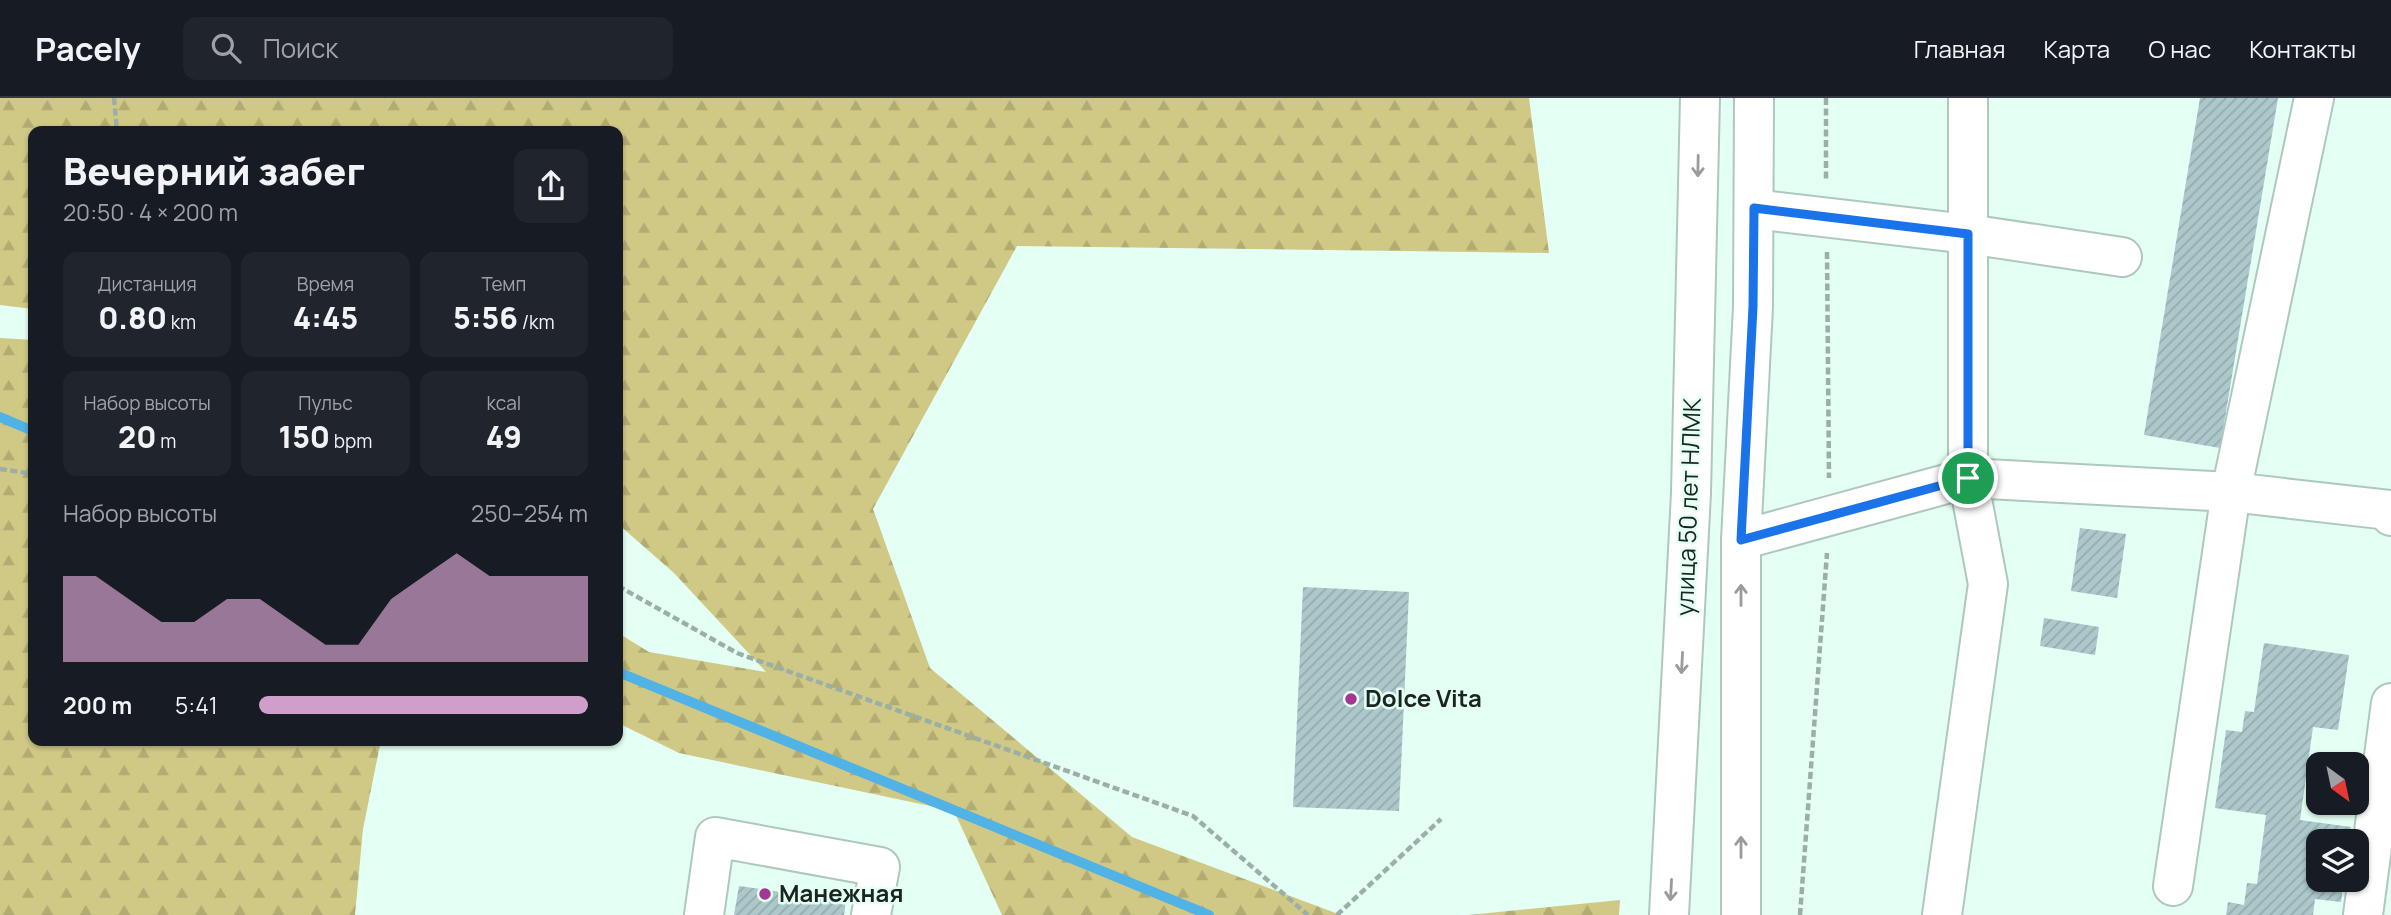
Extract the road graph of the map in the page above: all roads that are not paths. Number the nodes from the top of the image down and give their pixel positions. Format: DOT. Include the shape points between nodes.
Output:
graph roads {
  1 [pos="1700,98"];
  2 [pos="1754,98"];
  3 [pos="1968,98"];
  4 [pos="2314,98"];
  5 [pos="1754,208"];
  6 [pos="1968,234"];
  7 [pos="2122,257"];
  8 [pos="1968,478"];
  9 [pos="2231,492"];
  10 [pos="2391,516"];
  11 [pos="1741,540"];
  12 [pos="2391,703"];
  13 [pos="2173,886"];
  14 [pos="704,915"];
  15 [pos="871,915"];
  16 [pos="1669,915"];
  17 [pos="1741,915"];
  18 [pos="1942,915"];
  19 [pos="2363,915"];
  1 -- 16 [label="main road, улица 50 лет НЛМК, one-way" via="1691,493"];
  2 -- 5 [label="main road"];
  3 -- 6 [label="main road"];
  4 -- 9 [label="main road"];
  5 -- 6 [label="main road"];
  5 -- 11 [label="main road"];
  6 -- 7 [label="main road"];
  6 -- 8 [label="main road"];
  8 -- 9 [label="main road"];
  8 -- 11 [label="main road"];
  8 -- 18 [label="main road" via="1988,584"];
  9 -- 10 [label="main road" via="2389,510"];
  9 -- 13 [label="main road"];
  17 -- 11 [label="main road, one-way"];
  12 -- 19 [label="main road"];
  14 -- 15 [label="main road" via="715,837 880,867"];
}
